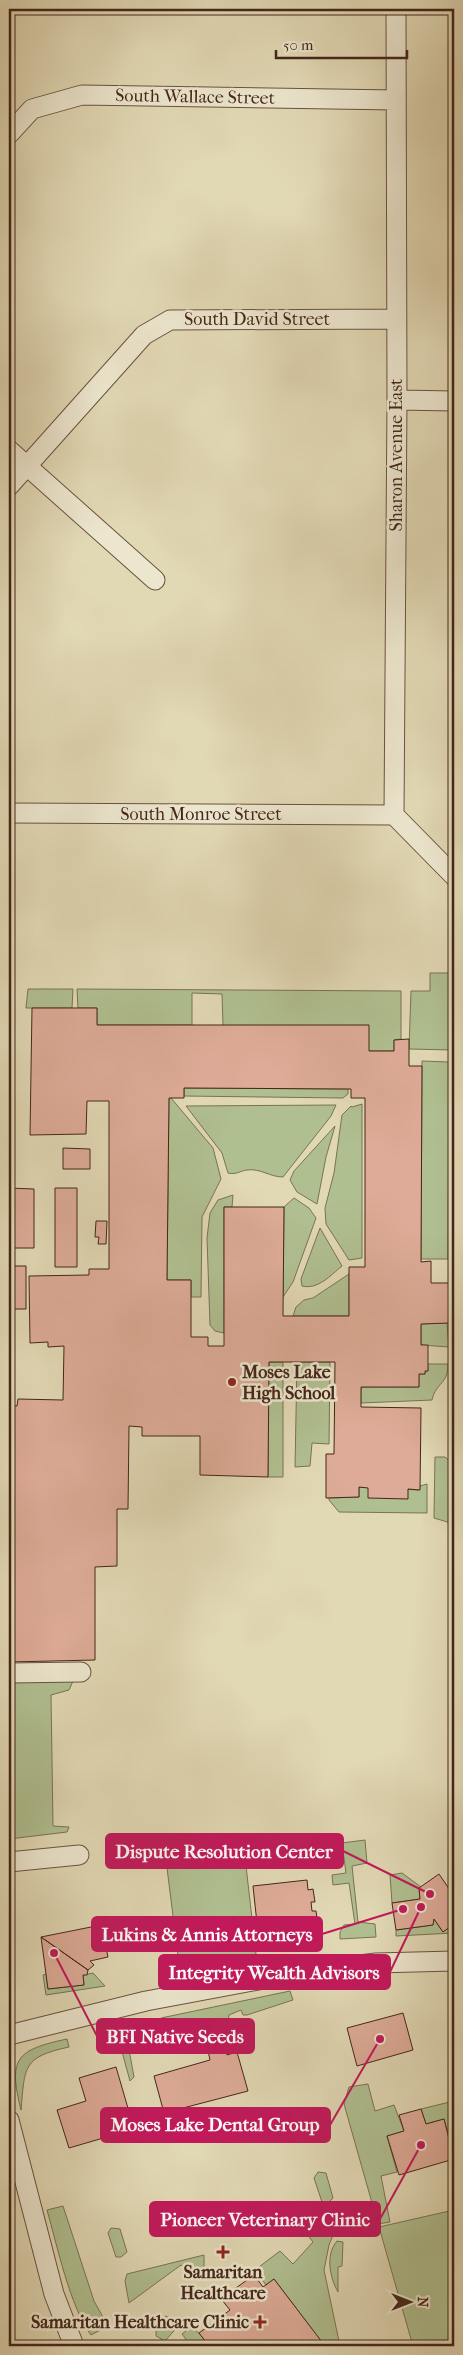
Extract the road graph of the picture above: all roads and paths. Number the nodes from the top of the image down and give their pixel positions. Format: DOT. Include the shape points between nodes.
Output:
graph roads {
  1 [pos="396,9"];
  2 [pos="395,100"];
  3 [pos="9,134"];
  4 [pos="396,319"];
  5 [pos="397,400"];
  6 [pos="454,400"];
  7 [pos="9,450"];
  8 [pos="27,465"];
  9 [pos="9,486"];
  10 [pos="155,580"];
  11 [pos="9,813"];
  12 [pos="394,815"];
  13 [pos="454,876"];
  14 [pos="81,1672"];
  15 [pos="9,1673"];
  16 [pos="79,1855"];
  17 [pos="9,1862"];
  18 [pos="454,1960"];
  19 [pos="9,2035"];
  20 [pos="9,2120"];
  21 [pos="74,2346"];
  1 -- 2 [label="street, Sharon Avenue East"];
  2 -- 3 [label="street, South Wallace Street" via="82,95 32,108"];
  2 -- 4 [label="street, Sharon Avenue East"];
  4 -- 5 [label="street, Sharon Avenue East"];
  4 -- 8 [label="street, South David Street" via="170,320 144,335"];
  5 -- 6 [label="street"];
  5 -- 12 [label="street, Sharon Avenue East"];
  7 -- 8 [label="street"];
  8 -- 9 [label="street, South David Street"];
  8 -- 10 [label="street"];
  11 -- 12 [label="street, South Monroe Street"];
  12 -- 13 [label="street"];
  14 -- 15 [label="street"];
  16 -- 17 [label="street"];
  18 -- 19 [label="street" via="376,1963 301,1972 146,2001"];
  20 -- 21 [label="street" via="54,2294"];
}
